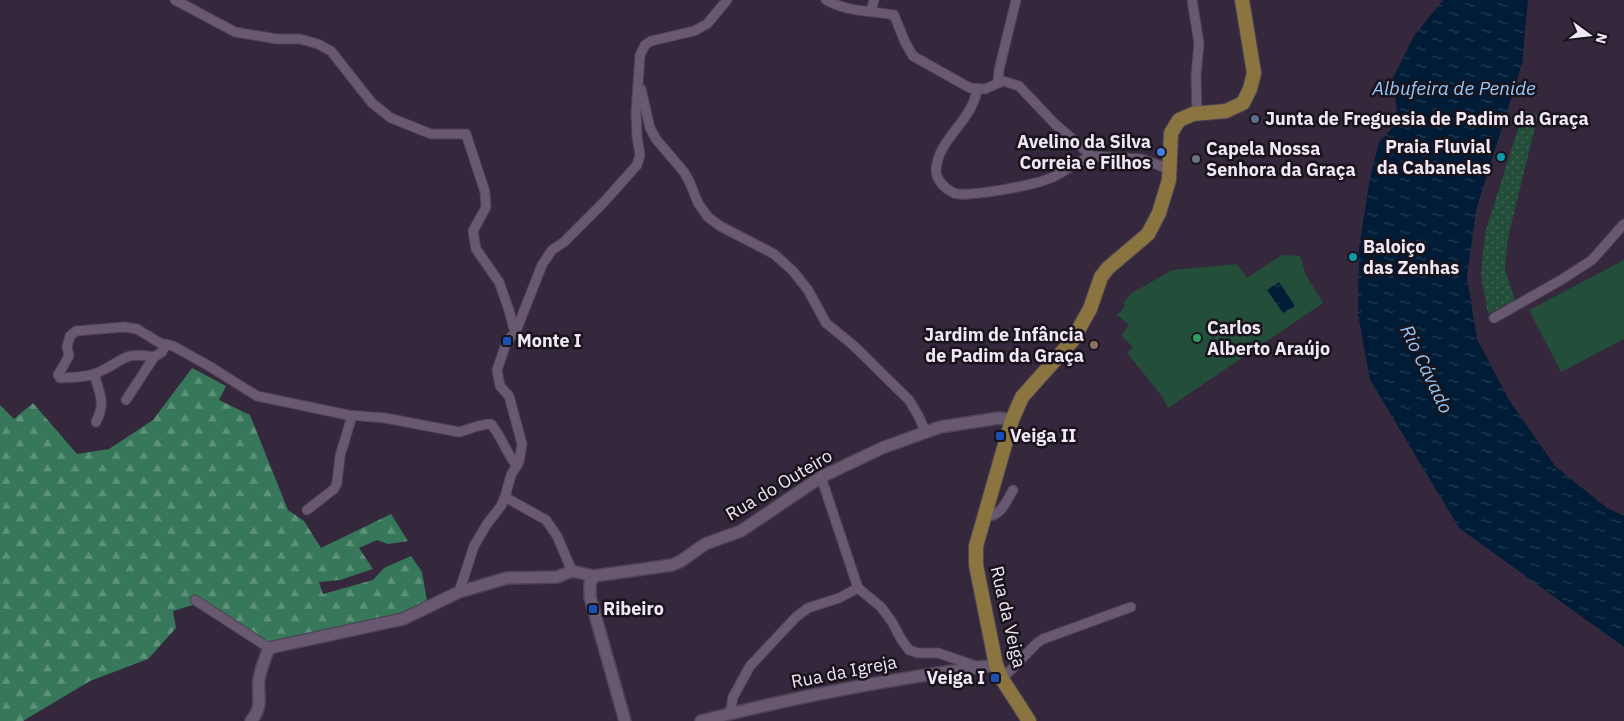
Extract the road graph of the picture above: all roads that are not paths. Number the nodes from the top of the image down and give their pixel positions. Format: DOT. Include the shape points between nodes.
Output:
graph roads {
  1 [pos="175,0"];
  2 [pos="728,0"];
  3 [pos="826,0"];
  4 [pos="874,0"];
  5 [pos="1016,0"];
  6 [pos="1192,0"];
  7 [pos="1242,0"];
  8 [pos="871,11"];
  9 [pos="639,76"];
  10 [pos="998,84"];
  11 [pos="977,89"];
  12 [pos="1197,114"];
  13 [pos="1092,156"];
  14 [pos="1169,169"];
  15 [pos="1624,224"];
  16 [pos="1494,318"];
  17 [pos="516,331"];
  18 [pos="166,344"];
  19 [pos="154,357"];
  20 [pos="94,374"];
  21 [pos="126,400"];
  22 [pos="352,416"];
  23 [pos="1012,420"];
  24 [pos="96,422"];
  25 [pos="926,432"];
  26 [pos="517,466"];
  27 [pos="821,477"];
  28 [pos="1013,490"];
  29 [pos="505,497"];
  30 [pos="307,510"];
  31 [pos="985,516"];
  32 [pos="572,571"];
  33 [pos="594,576"];
  34 [pos="858,588"];
  35 [pos="459,592"];
  36 [pos="195,600"];
  37 [pos="1131,607"];
  38 [pos="269,648"];
  39 [pos="996,665"];
  40 [pos="979,668"];
  41 [pos="1002,679"];
  42 [pos="730,714"];
  43 [pos="251,721"];
  44 [pos="625,721"];
  45 [pos="701,721"];
  46 [pos="1029,721"];
  1 -- 17 [label="street" via="235,32 318,44 331,51 372,103 392,118 431,134 466,134 485,192 486,207 473,232 476,249 499,282"];
  2 -- 9 [label="street" via="707,24 694,31 651,41 645,46 640,55"];
  3 -- 8 [label="street" via="851,11"];
  4 -- 8 [label="street"];
  5 -- 10 [label="street"];
  6 -- 12 [label="street" via="1199,43"];
  7 -- 12 [label="main road" via="1254,73 1250,89 1243,103 1226,111"];
  8 -- 11 [label="street" via="894,15 913,56 949,78"];
  9 -- 17 [label="street" via="636,113 640,155 637,166 564,242 552,250 542,265"];
  9 -- 25 [label="street" via="650,128 684,172 708,217 774,254 793,271 826,323 908,400"];
  10 -- 11 [label="street"];
  10 -- 13 [label="street" via="1003,81 1019,86 1055,124"];
  11 -- 13 [label="street" via="971,109 943,147 936,170 944,187 955,193 970,193 1031,185"];
  12 -- 14 [label="main road, Rua da Veiga" via="1179,120 1170,133"];
  13 -- 14 [label="street" via="1142,159"];
  14 -- 23 [label="main road, Rua da Veiga" via="1164,197 1148,234 1101,277 1090,310 1072,341 1022,397"];
  15 -- 16 [label="street" via="1592,260"];
  17 -- 26 [label="street" via="507,340 497,370 500,386 509,396 522,444"];
  18 -- 19 [label="street"];
  18 -- 20 [label="street" via="124,327 76,331 70,336 69,356 58,375 60,378"];
  18 -- 22 [label="street" via="257,396"];
  19 -- 20 [label="street" via="124,357"];
  19 -- 21 [label="street"];
  20 -- 24 [label="street" via="102,402 102,411"];
  22 -- 26 [label="street" via="385,418 459,432 491,424"];
  22 -- 30 [label="street" via="340,456 337,483"];
  23 -- 25 [label="street, Rua do Outeiro" via="999,418"];
  23 -- 31 [label="main road, Rua da Veiga"];
  25 -- 27 [label="street, Rua do Outeiro" via="882,448"];
  26 -- 29 [label="street"];
  27 -- 33 [label="street, Rua do Outeiro" via="741,531 705,544 672,565"];
  27 -- 34 [label="street"];
  28 -- 31 [label="street" via="997,514"];
  29 -- 32 [label="street" via="546,520 557,536"];
  29 -- 35 [label="street" via="474,546"];
  31 -- 39 [label="main road, Rua da Veiga" via="976,546 976,565"];
  32 -- 33 [label="street"];
  32 -- 35 [label="street" via="557,577 507,578"];
  33 -- 44 [label="street" via="590,582 590,597"];
  34 -- 40 [label="street" via="881,607 909,650 938,653"];
  34 -- 42 [label="street" via="808,608 796,617 750,666 732,697"];
  35 -- 38 [label="street" via="403,619"];
  36 -- 38 [label="street"];
  37 -- 41 [label="street" via="1043,639"];
  38 -- 43 [label="street" via="259,680 260,704"];
  39 -- 40 [label="street, Rua da Igreja"];
  39 -- 41 [label="main road, Rua da Veiga"];
  40 -- 42 [label="street, Rua da Igreja" via="904,678"];
  41 -- 46 [label="main road, Rua da Veiga"];
  42 -- 45 [label="street, Rua da Igreja"];
}
